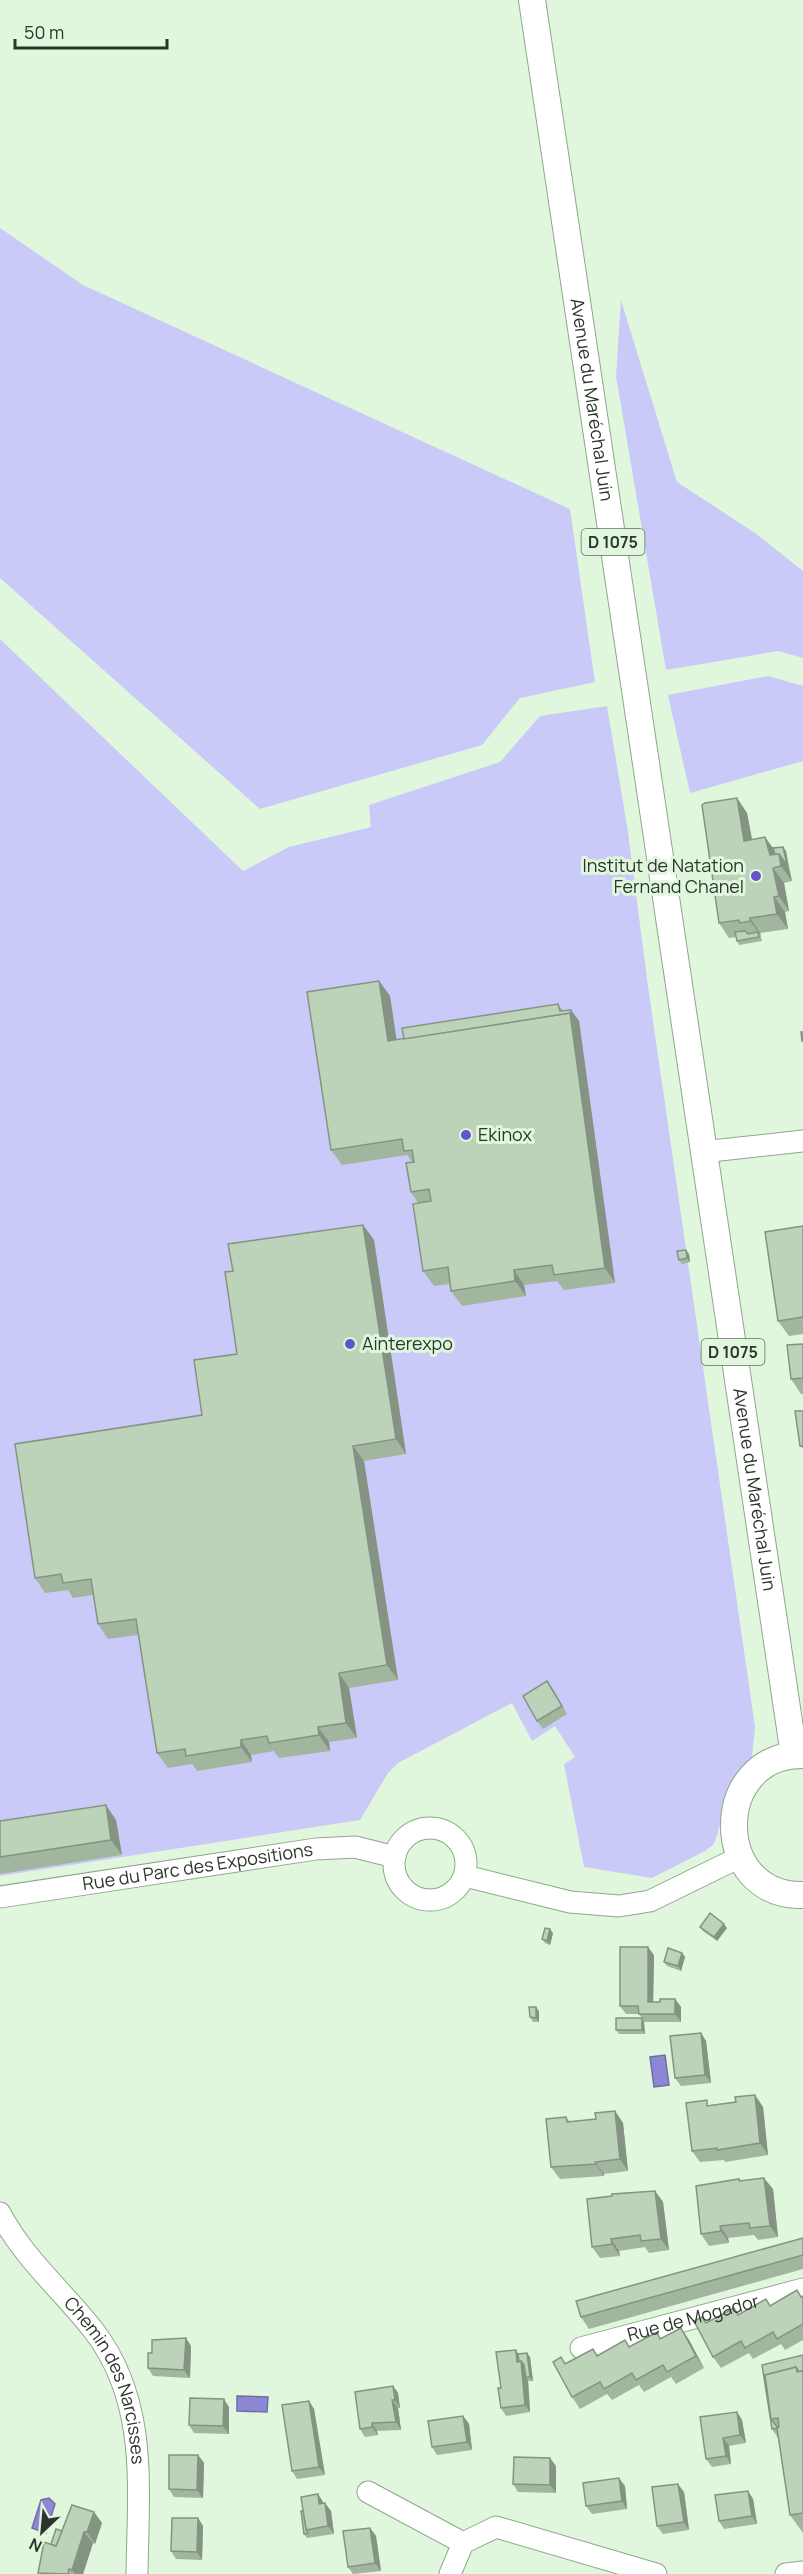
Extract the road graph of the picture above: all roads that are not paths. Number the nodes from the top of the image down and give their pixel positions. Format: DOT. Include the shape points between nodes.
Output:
graph roads {
  1 [pos="532,0"];
  2 [pos="803,1141"];
  3 [pos="702,1152"];
  4 [pos="798,1755"];
  5 [pos="394,1857"];
  6 [pos="740,1857"];
  7 [pos="465,1876"];
  8 [pos="803,1895"];
  9 [pos="0,1897"];
  10 [pos="0,2213"];
  11 [pos="803,2289"];
  12 [pos="581,2348"];
  13 [pos="368,2492"];
  14 [pos="463,2542"];
  15 [pos="803,2572"];
  16 [pos="137,2574"];
  17 [pos="450,2574"];
  18 [pos="656,2574"];
  19 [pos="786,2574"];
  1 -- 3 [label="main road, Avenue du Maréchal Juin / D 1075"];
  2 -- 3 [label="street"];
  3 -- 4 [label="main road, Avenue du Maréchal Juin / D 1075"];
  4 -- 6 [label="main road" via="771,1762 753,1776 739,1795 733,1818 734,1841"];
  5 -- 7 [label="street" via="394,1868 404,1888 424,1900 449,1896"];
  5 -- 7 [label="street" via="405,1838 424,1828 435,1828 446,1831 461,1845 467,1866"];
  5 -- 9 [label="street, Rue du Parc des Expositions" via="355,1847 316,1849"];
  6 -- 7 [label="street" via="650,1901 619,1906 570,1902"];
  6 -- 8 [label="main road" via="749,1870 777,1891"];
  10 -- 16 [label="street, Chemin des Narcisses" via="32,2263 100,2340 124,2385 136,2430"];
  11 -- 12 [label="street, Rue de Mogador"];
  13 -- 14 [label="street"];
  14 -- 17 [label="street"];
  14 -- 18 [label="street" via="496,2527"];
  15 -- 19 [label="street"];
}
